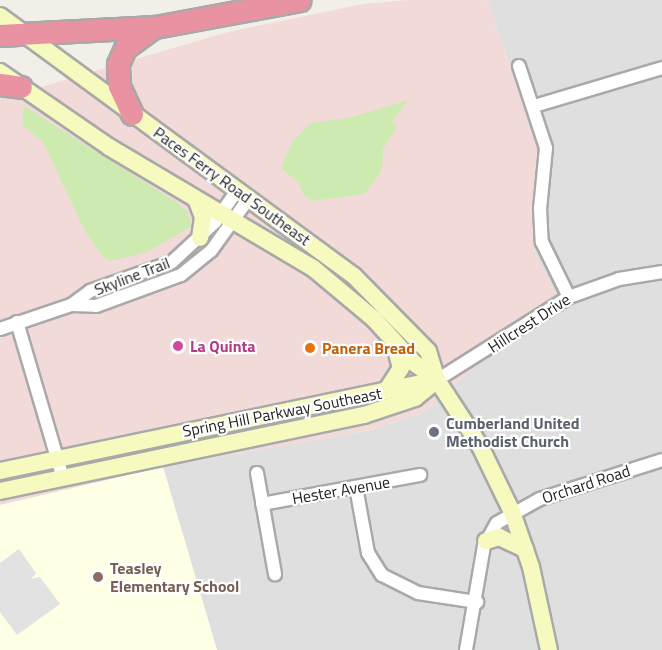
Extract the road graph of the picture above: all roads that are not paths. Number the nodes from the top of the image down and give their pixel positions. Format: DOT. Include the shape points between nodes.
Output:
graph roads {
  1 [pos="300,0"];
  2 [pos="154,27"];
  3 [pos="9,28"];
  4 [pos="519,66"];
  5 [pos="662,68"];
  6 [pos="0,72"];
  7 [pos="10,86"];
  8 [pos="534,106"];
  9 [pos="132,114"];
  10 [pos="243,194"];
  11 [pos="196,199"];
  12 [pos="229,216"];
  13 [pos="200,238"];
  14 [pos="662,272"];
  15 [pos="569,297"];
  16 [pos="71,305"];
  17 [pos="17,322"];
  18 [pos="0,329"];
  19 [pos="391,336"];
  20 [pos="437,380"];
  21 [pos="386,392"];
  22 [pos="58,456"];
  23 [pos="662,460"];
  24 [pos="0,471"];
  25 [pos="257,473"];
  26 [pos="63,475"];
  27 [pos="420,475"];
  28 [pos="356,487"];
  29 [pos="0,490"];
  30 [pos="262,504"];
  31 [pos="512,512"];
  32 [pos="486,541"];
  33 [pos="525,549"];
  34 [pos="275,574"];
  35 [pos="477,602"];
  36 [pos="466,650"];
  37 [pos="549,650"];
  1 -- 2 [label="highway"];
  2 -- 3 [label="highway"];
  2 -- 9 [label="highway" via="125,48 118,64 119,86"];
  3 -- 9 [label="main road, Paces Ferry Road Southeast"];
  4 -- 8 [label="street"];
  5 -- 8 [label="street"];
  6 -- 7 [label="main road, Paces Ferry Road Southeast"];
  7 -- 11 [label="main road, Paces Ferry Road Southeast"];
  8 -- 15 [label="street" via="546,148 540,208 542,242"];
  9 -- 10 [label="main road, Paces Ferry Road Southeast"];
  10 -- 12 [label="street, Skyline Trail"];
  10 -- 20 [label="main road, Paces Ferry Road Southeast" via="378,297 428,351"];
  11 -- 12 [label="main road, Paces Ferry Road Southeast"];
  11 -- 13 [label="main road" via="203,217"];
  12 -- 13 [label="street, Skyline Trail"];
  12 -- 16 [label="street, Skyline Trail" via="211,251 174,280 96,306"];
  12 -- 19 [label="main road, Paces Ferry Road Southeast" via="313,268"];
  13 -- 16 [label="street, Skyline Trail" via="161,268 90,291"];
  14 -- 15 [label="street, Hillcrest Drive" via="619,279"];
  15 -- 20 [label="street, Hillcrest Drive"];
  16 -- 17 [label="street, Skyline Trail"];
  17 -- 18 [label="street, Skyline Trail"];
  17 -- 22 [label="street"];
  19 -- 20 [label="main road, Paces Ferry Road Southeast" via="414,363"];
  19 -- 21 [label="main road" via="401,368"];
  20 -- 21 [label="main road, Spring Hill Parkway Southeast"];
  20 -- 26 [label="main road, Spring Hill Parkway Southeast" via="415,398 364,415"];
  20 -- 31 [label="main road, Paces Ferry Road Southeast" via="467,423"];
  21 -- 22 [label="main road, Spring Hill Parkway Southeast"];
  22 -- 24 [label="main road, Spring Hill Parkway Southeast"];
  22 -- 26 [label="street"];
  23 -- 31 [label="street, Orchard Road" via="540,499"];
  25 -- 30 [label="street"];
  26 -- 29 [label="main road, Spring Hill Parkway Southeast"];
  27 -- 28 [label="street, Hester Avenue"];
  28 -- 30 [label="street, Hester Avenue"];
  28 -- 35 [label="street" via="370,557 382,575 418,593"];
  30 -- 34 [label="street"];
  31 -- 32 [label="street, Orchard Road" via="492,529"];
  31 -- 33 [label="main road, Paces Ferry Road Southeast"];
  32 -- 33 [label="main road" via="499,537"];
  32 -- 35 [label="street"];
  33 -- 37 [label="main road, Paces Ferry Road Southeast"];
  35 -- 36 [label="street"];
}
